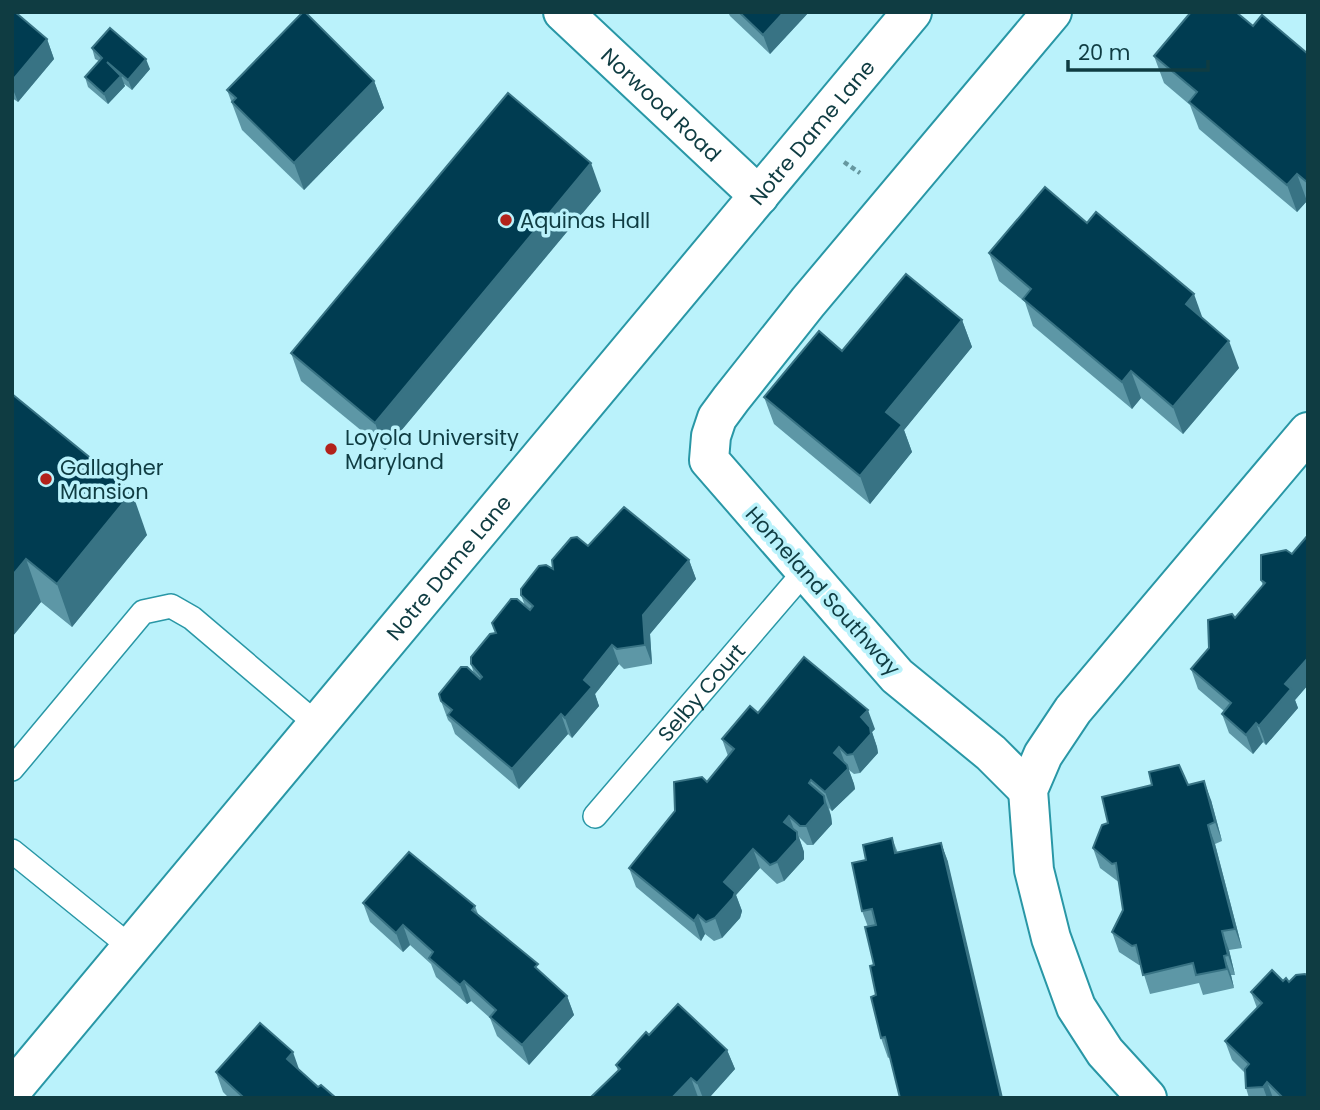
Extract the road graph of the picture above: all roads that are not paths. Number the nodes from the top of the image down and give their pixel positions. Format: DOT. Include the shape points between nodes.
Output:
graph roads {
  1 [pos="564,12"];
  2 [pos="912,12"];
  3 [pos="1052,12"];
  4 [pos="759,196"];
  5 [pos="1308,432"];
  6 [pos="806,570"];
  7 [pos="318,726"];
  8 [pos="12,769"];
  9 [pos="1028,790"];
  10 [pos="595,816"];
  11 [pos="12,851"];
  12 [pos="133,949"];
  13 [pos="12,1090"];
  14 [pos="1147,1098"];
  1 -- 4 [label="street, Norwood Road"];
  2 -- 4 [label="street, Notre Dame Lane"];
  3 -- 6 [label="street, Homeland Southway" via="808,302 717,418 709,460"];
  4 -- 7 [label="street, Notre Dame Lane"];
  5 -- 9 [label="street" via="1073,710"];
  6 -- 9 [label="street, Homeland Southway" via="897,676 991,753"];
  6 -- 10 [label="lane, Selby Court"];
  7 -- 8 [label="lane" via="192,618 171,606 143,612"];
  7 -- 12 [label="street, Notre Dame Lane"];
  9 -- 14 [label="street" via="1034,870 1051,938 1076,1007 1105,1052"];
  11 -- 12 [label="lane"];
  12 -- 13 [label="street, Notre Dame Lane"];
}
